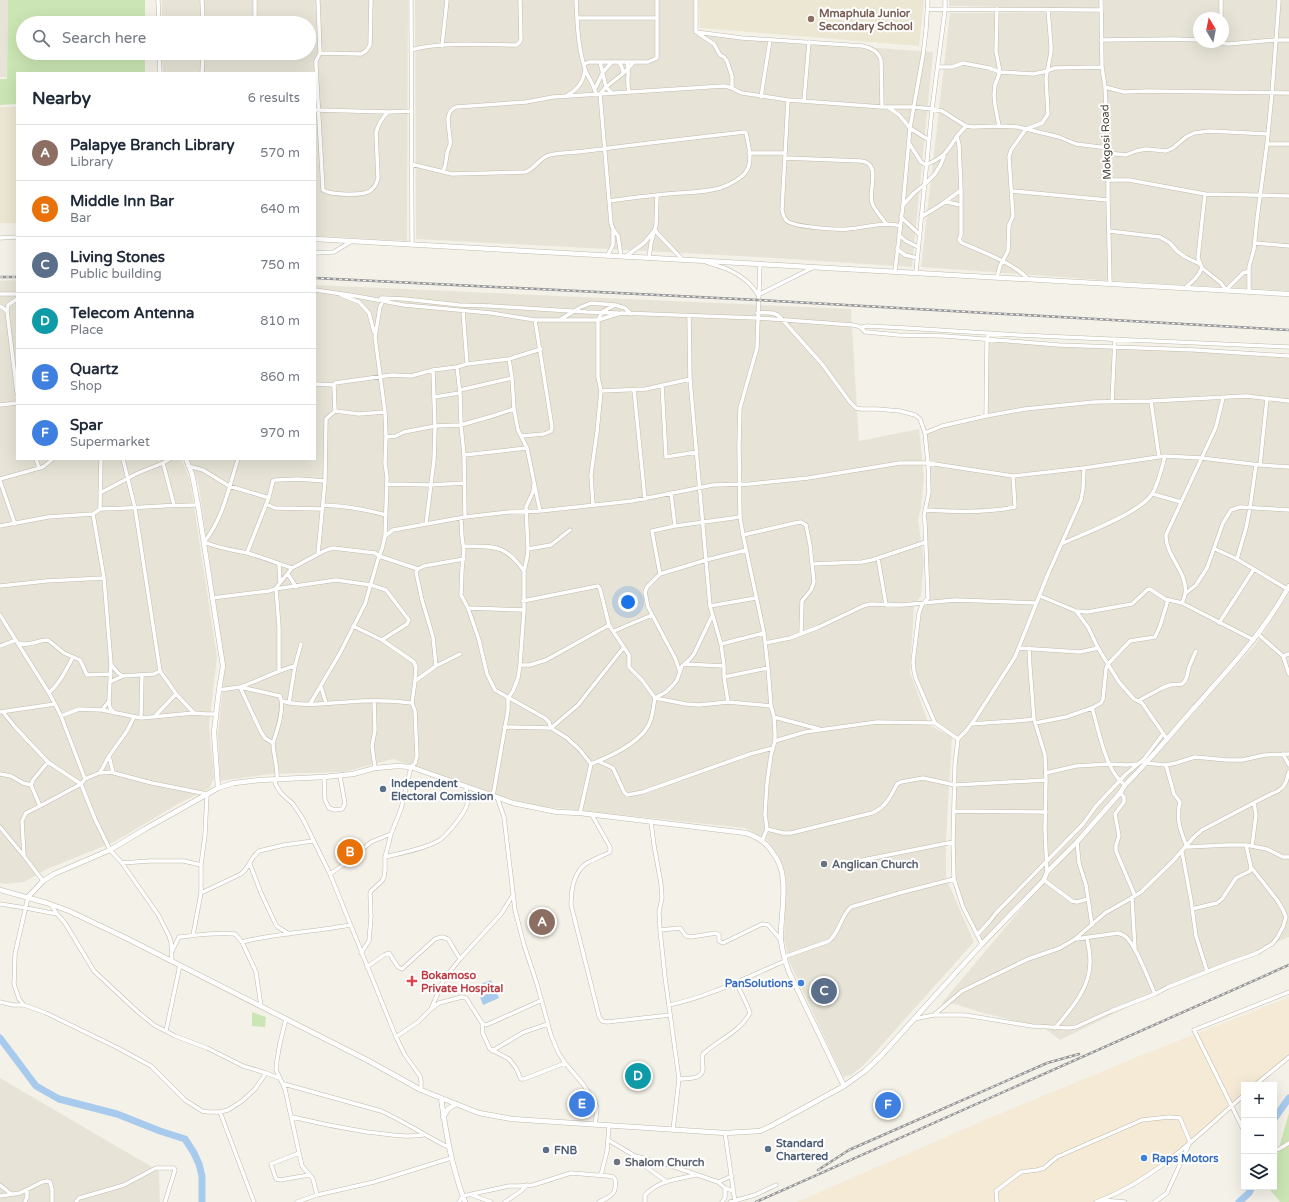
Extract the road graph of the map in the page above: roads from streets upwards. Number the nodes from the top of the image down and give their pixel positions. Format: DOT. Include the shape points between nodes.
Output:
graph roads {
  1 [pos="158,0"];
  2 [pos="202,0"];
  3 [pos="255,0"];
  4 [pos="318,0"];
  5 [pos="371,0"];
  6 [pos="411,0"];
  7 [pos="447,0"];
  8 [pos="520,0"];
  9 [pos="576,0"];
  10 [pos="657,0"];
  11 [pos="696,0"];
  12 [pos="928,0"];
  13 [pos="945,0"];
  14 [pos="1101,0"];
  15 [pos="1221,0"];
  16 [pos="1279,0"];
  17 [pos="928,9"];
  18 [pos="945,10"];
  19 [pos="997,10"];
  20 [pos="1048,10"];
  21 [pos="1101,10"];
  22 [pos="1222,12"];
  23 [pos="159,16"];
  24 [pos="203,16"];
  25 [pos="255,16"];
  26 [pos="577,18"];
  27 [pos="656,18"];
  28 [pos="696,32"];
  29 [pos="770,40"];
  30 [pos="1101,40"];
  31 [pos="1193,40"];
  32 [pos="1276,40"];
  33 [pos="1289,40"];
  34 [pos="809,42"];
  35 [pos="1229,43"];
  36 [pos="442,46"];
  37 [pos="411,50"];
  38 [pos="320,53"];
  39 [pos="159,60"];
  40 [pos="203,60"];
  41 [pos="600,62"];
  42 [pos="612,62"];
  43 [pos="618,62"];
  44 [pos="627,62"];
  45 [pos="634,62"];
  46 [pos="584,67"];
  47 [pos="938,67"];
  48 [pos="1102,67"];
  49 [pos="628,69"];
  50 [pos="1047,71"];
  51 [pos="160,72"];
  52 [pos="202,72"];
  53 [pos="603,72"];
  54 [pos="1000,72"];
  55 [pos="623,74"];
  56 [pos="606,87"];
  57 [pos="1105,87"];
  58 [pos="732,88"];
  59 [pos="595,89"];
  60 [pos="629,92"];
  61 [pos="1272,93"];
  62 [pos="1289,93"];
  63 [pos="613,94"];
  64 [pos="598,95"];
  65 [pos="565,97"];
  66 [pos="761,97"];
  67 [pos="788,100"];
  68 [pos="804,101"];
  69 [pos="913,106"];
  70 [pos="882,107"];
  71 [pos="888,107"];
  72 [pos="932,109"];
  73 [pos="317,110"];
  74 [pos="412,111"];
  75 [pos="388,112"];
  76 [pos="966,126"];
  77 [pos="999,126"];
  78 [pos="910,128"];
  79 [pos="1026,129"];
  80 [pos="1268,134"];
  81 [pos="957,136"];
  82 [pos="929,140"];
  83 [pos="908,143"];
  84 [pos="1267,144"];
  85 [pos="1289,144"];
  86 [pos="604,148"];
  87 [pos="1108,148"];
  88 [pos="749,153"];
  89 [pos="785,153"];
  90 [pos="1108,153"];
  91 [pos="944,155"];
  92 [pos="785,158"];
  93 [pos="411,164"];
  94 [pos="926,165"];
  95 [pos="443,172"];
  96 [pos="1108,180"];
  97 [pos="924,185"];
  98 [pos="961,190"];
  99 [pos="1012,190"];
  100 [pos="1205,194"];
  101 [pos="657,195"];
  102 [pos="1260,195"];
  103 [pos="1289,196"];
  104 [pos="1108,200"];
  105 [pos="609,201"];
  106 [pos="946,202"];
  107 [pos="903,205"];
  108 [pos="961,205"];
  109 [pos="921,216"];
  110 [pos="902,217"];
  111 [pos="886,224"];
  112 [pos="900,226"];
  113 [pos="613,229"];
  114 [pos="655,230"];
  115 [pos="1108,231"];
  116 [pos="919,234"];
  117 [pos="899,235"];
  118 [pos="16,237"];
  119 [pos="0,238"];
  120 [pos="316,239"];
  121 [pos="352,241"];
  122 [pos="1255,243"];
  123 [pos="412,245"];
  124 [pos="1289,246"];
  125 [pos="918,247"];
  126 [pos="897,248"];
  127 [pos="316,253"];
  128 [pos="607,256"];
  129 [pos="623,256"];
  130 [pos="649,258"];
  131 [pos="917,258"];
  132 [pos="683,260"];
  133 [pos="703,261"];
  134 [pos="1003,261"];
  135 [pos="760,264"];
  136 [pos="815,266"];
  137 [pos="1201,266"];
  138 [pos="895,271"];
  139 [pos="1249,271"];
  140 [pos="916,272"];
  141 [pos="997,278"];
  142 [pos="1028,279"];
  143 [pos="1110,283"];
  144 [pos="1184,288"];
  145 [pos="316,290"];
  146 [pos="1226,290"];
  147 [pos="1249,292"];
  148 [pos="336,293"];
  149 [pos="0,294"];
  150 [pos="16,294"];
  151 [pos="1289,294"];
  152 [pos="758,295"];
  153 [pos="374,298"];
  154 [pos="16,300"];
  155 [pos="384,300"];
  156 [pos="615,305"];
  157 [pos="0,306"];
  158 [pos="7,311"];
  159 [pos="462,311"];
  160 [pos="575,311"];
  161 [pos="602,312"];
  162 [pos="621,313"];
  163 [pos="757,313"];
  164 [pos="631,314"];
  165 [pos="689,316"];
  166 [pos="757,318"];
  167 [pos="535,320"];
  168 [pos="559,320"];
  169 [pos="598,320"];
  170 [pos="783,320"];
  171 [pos="862,327"];
  172 [pos="989,333"];
  173 [pos="375,337"];
  174 [pos="987,339"];
  175 [pos="1115,339"];
  176 [pos="1115,347"];
  177 [pos="1289,347"];
  178 [pos="540,349"];
  179 [pos="1289,356"];
  180 [pos="509,359"];
  181 [pos="467,364"];
  182 [pos="15,365"];
  183 [pos="457,367"];
  184 [pos="433,370"];
  185 [pos="16,376"];
  186 [pos="380,376"];
  187 [pos="512,378"];
  188 [pos="690,379"];
  189 [pos="316,384"];
  190 [pos="334,384"];
  191 [pos="662,385"];
  192 [pos="634,390"];
  193 [pos="460,391"];
  194 [pos="601,391"];
  195 [pos="434,397"];
  196 [pos="1223,398"];
  197 [pos="1267,398"];
  198 [pos="1151,401"];
  199 [pos="1289,401"];
  200 [pos="1112,402"];
  201 [pos="16,403"];
  202 [pos="0,405"];
  203 [pos="514,409"];
  204 [pos="335,411"];
  205 [pos="385,412"];
  206 [pos="986,416"];
  207 [pos="461,424"];
  208 [pos="435,426"];
  209 [pos="925,433"];
  210 [pos="521,436"];
  211 [pos="386,437"];
  212 [pos="527,448"];
  213 [pos="696,452"];
  214 [pos="464,455"];
  215 [pos="1165,456"];
  216 [pos="1159,457"];
  217 [pos="1201,458"];
  218 [pos="36,460"];
  219 [pos="52,460"];
  220 [pos="101,460"];
  221 [pos="123,460"];
  222 [pos="168,460"];
  223 [pos="186,460"];
  224 [pos="238,460"];
  225 [pos="163,463"];
  226 [pos="928,464"];
  227 [pos="1258,465"];
  228 [pos="188,466"];
  229 [pos="1289,466"];
  230 [pos="39,468"];
  231 [pos="1084,468"];
  232 [pos="1013,476"];
  233 [pos="128,478"];
  234 [pos="0,480"];
  235 [pos="325,481"];
  236 [pos="464,483"];
  237 [pos="387,484"];
  238 [pos="534,484"];
  239 [pos="740,484"];
  240 [pos="431,485"];
  241 [pos="229,486"];
  242 [pos="700,487"];
  243 [pos="100,493"];
  244 [pos="671,493"];
  245 [pos="5,494"];
  246 [pos="1153,494"];
  247 [pos="269,497"];
  248 [pos="0,498"];
  249 [pos="645,499"];
  250 [pos="1181,502"];
  251 [pos="266,504"];
  252 [pos="174,505"];
  253 [pos="198,505"];
  254 [pos="593,505"];
  255 [pos="323,507"];
  256 [pos="135,508"];
  257 [pos="1250,508"];
  258 [pos="100,509"];
  259 [pos="926,510"];
  260 [pos="1289,510"];
  261 [pos="540,511"];
  262 [pos="526,512"];
  263 [pos="93,514"];
  264 [pos="386,514"];
  265 [pos="463,517"];
  266 [pos="740,517"];
  267 [pos="702,522"];
  268 [pos="15,524"];
  269 [pos="426,524"];
  270 [pos="0,526"];
  271 [pos="676,526"];
  272 [pos="570,530"];
  273 [pos="743,535"];
  274 [pos="385,536"];
  275 [pos="204,542"];
  276 [pos="926,542"];
  277 [pos="1061,544"];
  278 [pos="463,546"];
  279 [pos="1215,549"];
  280 [pos="528,550"];
  281 [pos="746,550"];
  282 [pos="247,553"];
  283 [pos="318,554"];
  284 [pos="379,556"];
  285 [pos="878,558"];
  286 [pos="464,559"];
  287 [pos="706,560"];
  288 [pos="1236,560"];
  289 [pos="280,564"];
  290 [pos="812,564"];
  291 [pos="292,568"];
  292 [pos="418,569"];
  293 [pos="1254,569"];
  294 [pos="524,571"];
  295 [pos="288,574"];
  296 [pos="660,574"];
  297 [pos="104,578"];
  298 [pos="280,583"];
  299 [pos="371,585"];
  300 [pos="0,586"];
  301 [pos="296,587"];
  302 [pos="1288,588"];
  303 [pos="276,589"];
  304 [pos="1186,593"];
  305 [pos="1040,596"];
  306 [pos="212,598"];
  307 [pos="756,598"];
  308 [pos="1168,600"];
  309 [pos="523,601"];
  310 [pos="925,602"];
  311 [pos="1037,603"];
  312 [pos="1182,603"];
  313 [pos="886,605"];
  314 [pos="710,606"];
  315 [pos="468,608"];
  316 [pos="524,610"];
  317 [pos="1076,611"];
  318 [pos="0,615"];
  319 [pos="652,615"];
  320 [pos="712,616"];
  321 [pos="1220,623"];
  322 [pos="609,625"];
  323 [pos="353,626"];
  324 [pos="614,631"];
  325 [pos="764,633"];
  326 [pos="801,634"];
  327 [pos="1258,634"];
  328 [pos="382,640"];
  329 [pos="1254,640"];
  330 [pos="17,642"];
  331 [pos="766,643"];
  332 [pos="301,644"];
  333 [pos="721,644"];
  334 [pos="0,646"];
  335 [pos="624,647"];
  336 [pos="1019,648"];
  337 [pos="1029,648"];
  338 [pos="1098,648"];
  339 [pos="1196,651"];
  340 [pos="460,654"];
  341 [pos="1289,654"];
  342 [pos="1283,656"];
  343 [pos="73,657"];
  344 [pos="111,664"];
  345 [pos="684,664"];
  346 [pos="1108,664"];
  347 [pos="520,665"];
  348 [pos="295,666"];
  349 [pos="436,666"];
  350 [pos="724,666"];
  351 [pos="768,668"];
  352 [pos="279,670"];
  353 [pos="160,671"];
  354 [pos="680,672"];
  355 [pos="111,674"];
  356 [pos="1289,674"];
  357 [pos="142,675"];
  358 [pos="123,676"];
  359 [pos="724,677"];
  360 [pos="416,681"];
  361 [pos="110,682"];
  362 [pos="320,686"];
  363 [pos="240,687"];
  364 [pos="219,690"];
  365 [pos="49,692"];
  366 [pos="176,694"];
  367 [pos="508,698"];
  368 [pos="655,698"];
  369 [pos="109,701"];
  370 [pos="282,701"];
  371 [pos="374,701"];
  372 [pos="1138,701"];
  373 [pos="412,702"];
  374 [pos="728,702"];
  375 [pos="289,703"];
  376 [pos="326,703"];
  377 [pos="54,704"];
  378 [pos="310,704"];
  379 [pos="771,706"];
  380 [pos="1092,708"];
  381 [pos="102,710"];
  382 [pos="1,712"];
  383 [pos="115,713"];
  384 [pos="194,713"];
  385 [pos="216,714"];
  386 [pos="61,716"];
  387 [pos="154,717"];
  388 [pos="774,717"];
  389 [pos="134,718"];
  390 [pos="141,718"];
  391 [pos="1035,721"];
  392 [pos="935,723"];
  393 [pos="971,724"];
  394 [pos="504,727"];
  395 [pos="551,728"];
  396 [pos="820,730"];
  397 [pos="1163,734"];
  398 [pos="958,738"];
  399 [pos="1167,739"];
  400 [pos="775,740"];
  401 [pos="273,743"];
  402 [pos="773,748"];
  403 [pos="1283,754"];
  404 [pos="1289,754"];
  405 [pos="109,756"];
  406 [pos="598,761"];
  407 [pos="48,762"];
  408 [pos="1146,763"];
  409 [pos="591,764"];
  410 [pos="1109,764"];
  411 [pos="1138,764"];
  412 [pos="1166,765"];
  413 [pos="1289,765"];
  414 [pos="411,767"];
  415 [pos="375,768"];
  416 [pos="113,772"];
  417 [pos="1289,772"];
  418 [pos="99,773"];
  419 [pos="1046,773"];
  420 [pos="0,775"];
  421 [pos="340,776"];
  422 [pos="324,777"];
  423 [pos="86,779"];
  424 [pos="276,779"];
  425 [pos="1046,780"];
  426 [pos="1119,781"];
  427 [pos="81,784"];
  428 [pos="955,785"];
  429 [pos="1125,785"];
  430 [pos="31,786"];
  431 [pos="466,787"];
  432 [pos="218,788"];
  433 [pos="1120,793"];
  434 [pos="207,794"];
  435 [pos="495,796"];
  436 [pos="1254,803"];
  437 [pos="40,806"];
  438 [pos="955,811"];
  439 [pos="1046,812"];
  440 [pos="580,813"];
  441 [pos="592,815"];
  442 [pos="651,822"];
  443 [pos="0,827"];
  444 [pos="767,829"];
  445 [pos="391,834"];
  446 [pos="313,841"];
  447 [pos="762,841"];
  448 [pos="953,842"];
  449 [pos="1077,842"];
  450 [pos="1246,846"];
  451 [pos="1252,846"];
  452 [pos="1187,847"];
  453 [pos="110,850"];
  454 [pos="1182,852"];
  455 [pos="24,856"];
  456 [pos="385,857"];
  457 [pos="1289,857"];
  458 [pos="1047,861"];
  459 [pos="853,862"];
  460 [pos="122,864"];
  461 [pos="250,864"];
  462 [pos="201,865"];
  463 [pos="1251,867"];
  464 [pos="1047,872"];
  465 [pos="330,874"];
  466 [pos="954,880"];
  467 [pos="1044,880"];
  468 [pos="43,881"];
  469 [pos="0,890"];
  470 [pos="201,893"];
  471 [pos="513,894"];
  472 [pos="28,897"];
  473 [pos="1134,897"];
  474 [pos="1088,899"];
  475 [pos="0,904"];
  476 [pos="51,905"];
  477 [pos="26,908"];
  478 [pos="1192,909"];
  479 [pos="57,914"];
  480 [pos="350,925"];
  481 [pos="1092,925"];
  482 [pos="660,930"];
  483 [pos="289,934"];
  484 [pos="193,935"];
  485 [pos="977,935"];
  486 [pos="169,936"];
  487 [pos="179,937"];
  488 [pos="1087,938"];
  489 [pos="1075,939"];
  490 [pos="781,940"];
  491 [pos="242,942"];
  492 [pos="982,944"];
  493 [pos="1134,949"];
  494 [pos="172,952"];
  495 [pos="361,953"];
  496 [pos="460,959"];
  497 [pos="784,959"];
  498 [pos="172,961"];
  499 [pos="180,965"];
  500 [pos="367,967"];
  501 [pos="1207,971"];
  502 [pos="736,982"];
  503 [pos="1289,992"];
  504 [pos="1155,994"];
  505 [pos="542,1000"];
  506 [pos="0,1002"];
  507 [pos="24,1005"];
  508 [pos="669,1005"];
  509 [pos="261,1006"];
  510 [pos="430,1010"];
  511 [pos="670,1015"];
  512 [pos="934,1015"];
  513 [pos="286,1019"];
  514 [pos="913,1019"];
  515 [pos="482,1023"];
  516 [pos="548,1024"];
  517 [pos="1055,1028"];
  518 [pos="166,1031"];
  519 [pos="396,1036"];
  520 [pos="492,1051"];
  521 [pos="1289,1056"];
  522 [pos="565,1063"];
  523 [pos="266,1073"];
  524 [pos="279,1078"];
  525 [pos="679,1079"];
  526 [pos="1259,1082"];
  527 [pos="284,1084"];
  528 [pos="844,1086"];
  529 [pos="422,1090"];
  530 [pos="441,1098"];
  531 [pos="1241,1098"];
  532 [pos="456,1104"];
  533 [pos="1231,1106"];
  534 [pos="220,1112"];
  535 [pos="292,1117"];
  536 [pos="444,1117"];
  537 [pos="595,1125"];
  538 [pos="1241,1125"];
  539 [pos="609,1126"];
  540 [pos="673,1130"];
  541 [pos="725,1133"];
  542 [pos="423,1135"];
  543 [pos="608,1140"];
  544 [pos="1190,1142"];
  545 [pos="1289,1143"];
  546 [pos="448,1147"];
  547 [pos="1277,1149"];
  548 [pos="299,1153"];
  549 [pos="635,1156"];
  550 [pos="451,1158"];
  551 [pos="309,1175"];
  552 [pos="601,1175"];
  553 [pos="696,1175"];
  554 [pos="732,1176"];
  555 [pos="667,1182"];
  556 [pos="718,1182"];
  557 [pos="0,1185"];
  558 [pos="527,1185"];
  559 [pos="776,1185"];
  560 [pos="725,1188"];
  561 [pos="27,1190"];
  562 [pos="733,1191"];
  563 [pos="11,1194"];
  564 [pos="471,1194"];
  565 [pos="317,1195"];
  566 [pos="0,1196"];
  567 [pos="463,1196"];
  568 [pos="1100,1200"];
  569 [pos="735,1201"];
  570 [pos="25,1202"];
  571 [pos="52,1202"];
  572 [pos="76,1202"];
  573 [pos="165,1202"];
  574 [pos="254,1202"];
  575 [pos="297,1202"];
  576 [pos="459,1202"];
  577 [pos="465,1202"];
  578 [pos="491,1202"];
  579 [pos="505,1202"];
  580 [pos="599,1202"];
  581 [pos="645,1202"];
  582 [pos="722,1202"];
  583 [pos="730,1202"];
  584 [pos="997,1202"];
  585 [pos="1096,1202"];
  586 [pos="1125,1202"];
  587 [pos="1156,1202"];
  1 -- 23 [label="street"];
  2 -- 24 [label="street"];
  3 -- 25 [label="street"];
  4 -- 38 [label="street"];
  5 -- 38 [label="street" via="370,45 366,51 361,54"];
  6 -- 37 [label="street"];
  7 -- 36 [label="street"];
  8 -- 36 [label="street" via="521,40 518,44"];
  9 -- 26 [label="street"];
  10 -- 27 [label="street"];
  11 -- 28 [label="street"];
  12 -- 17 [label="street"];
  13 -- 18 [label="street"];
  14 -- 21 [label="street, Mokgosi Road"];
  15 -- 22 [label="street"];
  16 -- 32 [label="street"];
  17 -- 18 [label="street"];
  17 -- 69 [label="street" via="923,55"];
  18 -- 19 [label="street"];
  18 -- 47 [label="street"];
  19 -- 20 [label="street"];
  19 -- 54 [label="street" via="996,51"];
  20 -- 21 [label="street"];
  20 -- 50 [label="street" via="1051,52"];
  21 -- 30 [label="street, Mokgosi Road"];
  26 -- 27 [label="street"];
  26 -- 46 [label="street"];
  27 -- 45 [label="street" via="657,58 648,62"];
  28 -- 29 [label="street"];
  28 -- 58 [label="street" via="714,44 727,61 732,76"];
  29 -- 34 [label="street"];
  29 -- 66 [label="street"];
  30 -- 31 [label="street"];
  30 -- 48 [label="street, Mokgosi Road"];
  32 -- 33 [label="street"];
  32 -- 35 [label="street"];
  32 -- 61 [label="street"];
  34 -- 68 [label="street"];
  34 -- 70 [label="street" via="863,46 874,50 881,60"];
  36 -- 37 [label="street"];
  37 -- 74 [label="street"];
  38 -- 73 [label="street" via="316,61"];
  39 -- 51 [label="street"];
  40 -- 52 [label="street"];
  41 -- 42 [label="street"];
  41 -- 46 [label="street" via="589,62"];
  41 -- 53 [label="street"];
  42 -- 43 [label="street"];
  42 -- 53 [label="street"];
  43 -- 44 [label="street"];
  43 -- 55 [label="street" via="622,66"];
  44 -- 45 [label="street"];
  44 -- 49 [label="street"];
  45 -- 49 [label="street"];
  46 -- 59 [label="street"];
  46 -- 65 [label="street" via="579,87"];
  47 -- 54 [label="street" via="952,67 963,63"];
  47 -- 72 [label="street"];
  48 -- 50 [label="street" via="1055,68"];
  48 -- 57 [label="street, Mokgosi Road"];
  49 -- 55 [label="street"];
  49 -- 60 [label="street"];
  50 -- 54 [label="street" via="1033,74"];
  50 -- 79 [label="street" via="1048,114 1042,122"];
  53 -- 56 [label="street"];
  53 -- 59 [label="street"];
  54 -- 77 [label="street" via="994,95"];
  55 -- 56 [label="street"];
  56 -- 63 [label="street"];
  56 -- 64 [label="street"];
  57 -- 61 [label="street" via="1124,92"];
  57 -- 87 [label="street, Mokgosi Road"];
  58 -- 60 [label="street" via="724,86"];
  58 -- 66 [label="street"];
  59 -- 64 [label="street"];
  60 -- 63 [label="street"];
  61 -- 62 [label="street"];
  61 -- 80 [label="street"];
  63 -- 64 [label="street"];
  64 -- 65 [label="street"];
  64 -- 86 [label="street"];
  65 -- 95 [label="street" via="452,108 448,116 450,144"];
  66 -- 67 [label="street"];
  67 -- 68 [label="street"];
  67 -- 89 [label="street"];
  68 -- 70 [label="street"];
  69 -- 71 [label="street"];
  69 -- 72 [label="street"];
  69 -- 78 [label="street"];
  70 -- 71 [label="street"];
  71 -- 78 [label="street" via="899,114"];
  72 -- 76 [label="street"];
  72 -- 82 [label="street"];
  73 -- 75 [label="street"];
  73 -- 75 [label="street" via="322,189 326,192 344,194 369,192 377,182 376,133 379,122"];
  74 -- 75 [label="street"];
  74 -- 93 [label="street"];
  76 -- 77 [label="street"];
  76 -- 81 [label="street"];
  77 -- 79 [label="street"];
  78 -- 82 [label="street"];
  78 -- 83 [label="street"];
  79 -- 87 [label="street" via="1083,146"];
  79 -- 99 [label="street" via="1009,157"];
  80 -- 84 [label="street"];
  80 -- 90 [label="street" via="1194,133 1166,150 1136,150 1126,155"];
  81 -- 91 [label="street"];
  81 -- 98 [label="street"];
  82 -- 94 [label="street"];
  83 -- 94 [label="street"];
  83 -- 107 [label="street"];
  84 -- 85 [label="street"];
  84 -- 102 [label="street"];
  86 -- 88 [label="street" via="745,132"];
  86 -- 95 [label="street" via="547,155 528,172"];
  86 -- 105 [label="street"];
  87 -- 90 [label="street, Mokgosi Road"];
  88 -- 89 [label="street"];
  88 -- 101 [label="street" via="747,170 731,183 705,191"];
  89 -- 92 [label="street"];
  90 -- 96 [label="street, Mokgosi Road"];
  91 -- 94 [label="street"];
  91 -- 97 [label="street" via="938,170"];
  92 -- 111 [label="street" via="861,161 871,165 872,203"];
  92 -- 111 [label="street" via="783,215 788,222 846,229"];
  93 -- 95 [label="street"];
  93 -- 123 [label="street"];
  94 -- 97 [label="street"];
  96 -- 100 [label="street" via="1128,180"];
  96 -- 104 [label="street, Mokgosi Road"];
  97 -- 107 [label="street"];
  97 -- 109 [label="street"];
  98 -- 106 [label="street"];
  98 -- 108 [label="street"];
  99 -- 104 [label="street"];
  99 -- 134 [label="street" via="1013,216 1009,225 1008,251"];
  100 -- 102 [label="street"];
  100 -- 137 [label="street" via="1198,258"];
  101 -- 105 [label="street"];
  101 -- 114 [label="street"];
  102 -- 103 [label="street"];
  102 -- 122 [label="street"];
  104 -- 115 [label="street, Mokgosi Road"];
  105 -- 113 [label="street"];
  106 -- 108 [label="street"];
  106 -- 109 [label="street"];
  107 -- 110 [label="street"];
  108 -- 134 [label="street" via="959,240"];
  109 -- 116 [label="street"];
  110 -- 112 [label="street"];
  110 -- 116 [label="street"];
  111 -- 112 [label="street"];
  112 -- 117 [label="street"];
  113 -- 128 [label="street" via="613,245"];
  113 -- 129 [label="street" via="618,236"];
  114 -- 129 [label="street" via="644,243"];
  114 -- 130 [label="street"];
  114 -- 132 [label="street"];
  115 -- 137 [label="street" via="1160,237"];
  115 -- 143 [label="street, Mokgosi Road"];
  116 -- 125 [label="street"];
  117 -- 125 [label="street"];
  117 -- 126 [label="street"];
  118 -- 119 [label="street"];
  120 -- 121 [label="street"];
  121 -- 123 [label="street"];
  121 -- 127 [label="street" via="334,252"];
  122 -- 124 [label="street"];
  122 -- 139 [label="street"];
  123 -- 128 [label="street"];
  125 -- 131 [label="street"];
  126 -- 131 [label="street" via="904,255"];
  126 -- 138 [label="street"];
  128 -- 129 [label="street"];
  129 -- 130 [label="street"];
  130 -- 132 [label="street"];
  131 -- 140 [label="street"];
  132 -- 133 [label="street"];
  133 -- 135 [label="street"];
  133 -- 152 [label="street" via="726,268 742,277 751,284"];
  134 -- 141 [label="street"];
  134 -- 142 [label="street"];
  135 -- 136 [label="street"];
  135 -- 152 [label="street"];
  136 -- 138 [label="street"];
  136 -- 152 [label="street"];
  137 -- 144 [label="street" via="1199,275"];
  137 -- 146 [label="street" via="1221,282"];
  138 -- 140 [label="street"];
  139 -- 146 [label="street" via="1243,273"];
  139 -- 147 [label="street"];
  140 -- 141 [label="street"];
  141 -- 142 [label="street"];
  142 -- 143 [label="street"];
  143 -- 144 [label="street"];
  144 -- 146 [label="street"];
  145 -- 148 [label="street"];
  146 -- 147 [label="street"];
  147 -- 151 [label="street"];
  148 -- 153 [label="street"];
  148 -- 173 [label="street" via="359,302 369,314"];
  149 -- 150 [label="street"];
  152 -- 163 [label="street"];
  153 -- 155 [label="street"];
  153 -- 160 [label="street"];
  154 -- 158 [label="street" via="8,305"];
  155 -- 159 [label="street" via="404,305"];
  155 -- 173 [label="street" via="380,307"];
  156 -- 160 [label="street" via="591,303"];
  156 -- 161 [label="street"];
  156 -- 164 [label="street" via="625,308"];
  157 -- 158 [label="street"];
  158 -- 182 [label="street"];
  159 -- 167 [label="street"];
  159 -- 181 [label="street"];
  160 -- 161 [label="street"];
  160 -- 168 [label="street"];
  161 -- 162 [label="street"];
  161 -- 169 [label="street"];
  162 -- 164 [label="street"];
  162 -- 169 [label="street"];
  163 -- 166 [label="street"];
  163 -- 170 [label="street" via="776,313"];
  164 -- 165 [label="street"];
  165 -- 166 [label="street"];
  165 -- 188 [label="street"];
  166 -- 170 [label="street"];
  166 -- 239 [label="street" via="757,348 740,408"];
  167 -- 168 [label="street"];
  167 -- 178 [label="street"];
  168 -- 169 [label="street"];
  169 -- 194 [label="street" via="598,377"];
  170 -- 171 [label="street"];
  170 -- 209 [label="street" via="856,408 890,410 915,415 920,419"];
  171 -- 172 [label="street"];
  171 -- 174 [label="street" via="865,332 874,333"];
  172 -- 174 [label="street"];
  172 -- 175 [label="street"];
  173 -- 186 [label="street"];
  174 -- 176 [label="street"];
  174 -- 206 [label="street"];
  175 -- 176 [label="street"];
  175 -- 177 [label="street"];
  176 -- 179 [label="street"];
  176 -- 200 [label="street"];
  178 -- 180 [label="street"];
  178 -- 210 [label="street" via="552,420 551,431"];
  180 -- 181 [label="street"];
  180 -- 187 [label="street"];
  181 -- 183 [label="street"];
  182 -- 185 [label="street"];
  183 -- 184 [label="street"];
  183 -- 193 [label="street"];
  184 -- 186 [label="street" via="411,376"];
  184 -- 195 [label="street"];
  186 -- 190 [label="street"];
  186 -- 205 [label="street"];
  187 -- 193 [label="street"];
  187 -- 203 [label="street"];
  188 -- 191 [label="street"];
  188 -- 213 [label="street"];
  189 -- 190 [label="street"];
  190 -- 204 [label="street"];
  191 -- 192 [label="street"];
  191 -- 213 [label="street" via="666,457"];
  192 -- 194 [label="street"];
  192 -- 249 [label="street"];
  193 -- 195 [label="street"];
  193 -- 207 [label="street"];
  194 -- 254 [label="street" via="591,475"];
  195 -- 208 [label="street"];
  196 -- 197 [label="street"];
  196 -- 198 [label="street"];
  196 -- 217 [label="street" via="1216,427"];
  197 -- 199 [label="street"];
  197 -- 227 [label="street"];
  198 -- 200 [label="street"];
  198 -- 216 [label="street"];
  200 -- 206 [label="street" via="1025,409"];
  201 -- 202 [label="street"];
  203 -- 207 [label="street"];
  203 -- 210 [label="street"];
  204 -- 205 [label="street" via="359,414"];
  204 -- 235 [label="street" via="326,419"];
  205 -- 211 [label="street"];
  206 -- 209 [label="street" via="942,426"];
  207 -- 208 [label="street"];
  207 -- 214 [label="street"];
  208 -- 211 [label="street"];
  208 -- 240 [label="street"];
  209 -- 226 [label="street"];
  210 -- 212 [label="street"];
  211 -- 237 [label="street"];
  212 -- 214 [label="street"];
  212 -- 238 [label="street"];
  213 -- 242 [label="street"];
  214 -- 236 [label="street"];
  215 -- 216 [label="street"];
  215 -- 217 [label="street"];
  215 -- 246 [label="street"];
  216 -- 231 [label="street"];
  217 -- 227 [label="street"];
  217 -- 250 [label="street"];
  218 -- 230 [label="street"];
  219 -- 230 [label="street"];
  220 -- 243 [label="street"];
  221 -- 233 [label="street"];
  222 -- 225 [label="street"];
  223 -- 228 [label="street"];
  224 -- 241 [label="street"];
  225 -- 233 [label="street"];
  225 -- 252 [label="street"];
  226 -- 232 [label="street"];
  226 -- 239 [label="street" via="900,463 808,478"];
  226 -- 259 [label="street" via="929,492"];
  227 -- 229 [label="street"];
  227 -- 257 [label="street"];
  228 -- 241 [label="street" via="203,470"];
  228 -- 253 [label="street"];
  230 -- 234 [label="street"];
  231 -- 232 [label="street"];
  231 -- 277 [label="street" via="1081,500"];
  232 -- 259 [label="street" via="1016,504 1014,507 991,511"];
  233 -- 243 [label="street"];
  233 -- 256 [label="street"];
  234 -- 245 [label="street"];
  235 -- 247 [label="street" via="276,480 273,481"];
  235 -- 255 [label="street"];
  236 -- 240 [label="street"];
  236 -- 265 [label="street"];
  237 -- 240 [label="street"];
  237 -- 264 [label="street"];
  238 -- 261 [label="street"];
  238 -- 262 [label="street"];
  239 -- 242 [label="street"];
  239 -- 266 [label="street"];
  240 -- 269 [label="street"];
  241 -- 247 [label="street"];
  241 -- 275 [label="street" via="214,530"];
  242 -- 244 [label="street"];
  242 -- 267 [label="street"];
  243 -- 258 [label="street"];
  244 -- 249 [label="street"];
  244 -- 271 [label="street"];
  245 -- 248 [label="street"];
  245 -- 268 [label="street"];
  246 -- 250 [label="street"];
  246 -- 277 [label="street" via="1126,515"];
  247 -- 251 [label="street"];
  249 -- 254 [label="street"];
  250 -- 304 [label="street" via="1168,527 1166,538 1180,569"];
  251 -- 255 [label="street" via="275,508"];
  251 -- 282 [label="street"];
  252 -- 253 [label="street"];
  252 -- 256 [label="street"];
  253 -- 275 [label="street"];
  254 -- 261 [label="street"];
  255 -- 264 [label="street" via="360,508"];
  255 -- 283 [label="street"];
  256 -- 258 [label="street"];
  256 -- 353 [label="street"];
  257 -- 260 [label="street"];
  257 -- 279 [label="street" via="1240,507 1228,513"];
  257 -- 288 [label="street"];
  258 -- 263 [label="street"];
  259 -- 276 [label="street"];
  261 -- 262 [label="street"];
  262 -- 265 [label="street"];
  262 -- 280 [label="street"];
  263 -- 268 [label="street" via="48,517"];
  263 -- 297 [label="street"];
  264 -- 274 [label="street"];
  265 -- 269 [label="street"];
  265 -- 278 [label="street"];
  266 -- 267 [label="street"];
  266 -- 273 [label="street"];
  267 -- 271 [label="street"];
  267 -- 287 [label="street"];
  268 -- 270 [label="street"];
  269 -- 274 [label="street" via="393,530"];
  271 -- 296 [label="street" via="652,531"];
  272 -- 280 [label="street" via="551,545"];
  273 -- 281 [label="street"];
  273 -- 290 [label="street" via="804,523"];
  274 -- 284 [label="street"];
  275 -- 282 [label="street"];
  275 -- 306 [label="street"];
  276 -- 285 [label="street"];
  276 -- 310 [label="street" via="928,598"];
  277 -- 305 [label="street"];
  278 -- 286 [label="street"];
  278 -- 294 [label="street" via="497,548 508,552"];
  279 -- 288 [label="street"];
  279 -- 304 [label="street" via="1196,585"];
  280 -- 294 [label="street"];
  281 -- 287 [label="street"];
  281 -- 307 [label="street"];
  282 -- 289 [label="street"];
  283 -- 284 [label="street" via="333,548 375,553"];
  283 -- 291 [label="street"];
  284 -- 292 [label="street"];
  284 -- 299 [label="street"];
  285 -- 290 [label="street" via="862,562"];
  285 -- 313 [label="street"];
  286 -- 292 [label="street"];
  286 -- 315 [label="street" via="461,595"];
  287 -- 296 [label="street"];
  287 -- 314 [label="street"];
  288 -- 293 [label="street"];
  289 -- 291 [label="street"];
  289 -- 298 [label="street"];
  290 -- 326 [label="street" via="814,582 802,601"];
  291 -- 295 [label="street"];
  292 -- 349 [label="street" via="416,572 433,638"];
  293 -- 302 [label="street"];
  293 -- 321 [label="street"];
  294 -- 309 [label="street"];
  295 -- 298 [label="street"];
  295 -- 301 [label="street"];
  296 -- 319 [label="street" via="645,592"];
  297 -- 300 [label="street"];
  297 -- 344 [label="street"];
  298 -- 303 [label="street"];
  299 -- 301 [label="street" via="336,580"];
  299 -- 323 [label="street" via="365,604"];
  299 -- 328 [label="street" via="386,590 409,620"];
  301 -- 303 [label="street"];
  302 -- 327 [label="street"];
  303 -- 306 [label="street"];
  303 -- 352 [label="street"];
  304 -- 312 [label="street"];
  305 -- 311 [label="street"];
  305 -- 317 [label="street"];
  306 -- 364 [label="street" via="223,666"];
  307 -- 314 [label="street"];
  307 -- 325 [label="street"];
  308 -- 312 [label="street"];
  308 -- 317 [label="street" via="1148,589 1132,604 1087,612"];
  308 -- 346 [label="street" via="1155,637 1130,642"];
  309 -- 316 [label="street"];
  309 -- 322 [label="street" via="598,586"];
  310 -- 311 [label="street" via="955,600"];
  310 -- 313 [label="street"];
  310 -- 392 [label="street" via="919,613 913,662 916,679"];
  311 -- 336 [label="street"];
  312 -- 321 [label="street"];
  313 -- 326 [label="street" via="863,606"];
  314 -- 320 [label="street"];
  315 -- 316 [label="street"];
  315 -- 367 [label="street" via="487,674 495,690"];
  316 -- 347 [label="street"];
  317 -- 338 [label="street" via="1088,627"];
  318 -- 330 [label="street"];
  319 -- 324 [label="street"];
  319 -- 354 [label="street"];
  320 -- 333 [label="street"];
  320 -- 345 [label="street" via="694,654"];
  321 -- 329 [label="street"];
  322 -- 324 [label="street"];
  322 -- 347 [label="street" via="546,660"];
  323 -- 328 [label="street"];
  323 -- 362 [label="street"];
  324 -- 335 [label="street"];
  325 -- 331 [label="street"];
  325 -- 333 [label="street"];
  326 -- 331 [label="street"];
  327 -- 329 [label="street"];
  327 -- 342 [label="street"];
  328 -- 360 [label="street" via="414,662"];
  329 -- 399 [label="street"];
  330 -- 334 [label="street"];
  330 -- 343 [label="street" via="27,645 48,640"];
  330 -- 365 [label="street"];
  331 -- 351 [label="street"];
  332 -- 348 [label="street"];
  333 -- 350 [label="street"];
  335 -- 368 [label="street" via="629,655 629,667"];
  335 -- 395 [label="street" via="581,701"];
  336 -- 337 [label="street"];
  336 -- 393 [label="street"];
  337 -- 338 [label="street" via="1080,652"];
  337 -- 391 [label="street"];
  338 -- 346 [label="street"];
  339 -- 372 [label="street" via="1182,684 1166,687"];
  340 -- 349 [label="street"];
  341 -- 342 [label="street"];
  342 -- 356 [label="street"];
  343 -- 355 [label="street" via="80,660 87,675"];
  343 -- 365 [label="street" via="64,675"];
  344 -- 355 [label="street"];
  344 -- 358 [label="street"];
  345 -- 350 [label="street"];
  345 -- 354 [label="street"];
  346 -- 372 [label="street" via="1119,682"];
  346 -- 380 [label="street" via="1103,699"];
  347 -- 367 [label="street" via="516,685"];
  348 -- 352 [label="street"];
  348 -- 375 [label="street"];
  349 -- 360 [label="street"];
  350 -- 359 [label="street"];
  351 -- 359 [label="street"];
  351 -- 379 [label="street"];
  352 -- 363 [label="street"];
  353 -- 357 [label="street"];
  353 -- 366 [label="street"];
  354 -- 368 [label="street" via="677,680 666,692"];
  355 -- 361 [label="street"];
  357 -- 358 [label="street"];
  357 -- 390 [label="street"];
  358 -- 361 [label="street"];
  359 -- 374 [label="street"];
  360 -- 373 [label="street"];
  361 -- 369 [label="street"];
  362 -- 376 [label="street"];
  362 -- 378 [label="street"];
  363 -- 364 [label="street"];
  363 -- 370 [label="street" via="280,696"];
  363 -- 401 [label="street" via="261,732"];
  364 -- 385 [label="street"];
  365 -- 377 [label="street"];
  366 -- 384 [label="street"];
  366 -- 387 [label="street"];
  367 -- 394 [label="street"];
  367 -- 395 [label="street" via="545,718"];
  368 -- 374 [label="street" via="699,705"];
  368 -- 406 [label="street" via="646,731 622,749"];
  369 -- 381 [label="street"];
  369 -- 383 [label="street" via="110,708"];
  370 -- 375 [label="street"];
  370 -- 401 [label="street"];
  371 -- 373 [label="street"];
  371 -- 376 [label="street"];
  371 -- 415 [label="street" via="375,730 372,746"];
  372 -- 397 [label="street"];
  373 -- 414 [label="street" via="415,711 417,756"];
  374 -- 379 [label="street"];
  375 -- 378 [label="street"];
  376 -- 378 [label="street"];
  377 -- 382 [label="street"];
  377 -- 386 [label="street"];
  379 -- 388 [label="street"];
  380 -- 391 [label="street" via="1066,717"];
  380 -- 410 [label="street"];
  381 -- 383 [label="street"];
  381 -- 386 [label="street" via="79,709"];
  382 -- 407 [label="street"];
  383 -- 389 [label="street"];
  384 -- 385 [label="street"];
  384 -- 387 [label="street"];
  385 -- 432 [label="street" via="214,732"];
  386 -- 423 [label="street"];
  387 -- 390 [label="street"];
  388 -- 396 [label="street"];
  388 -- 400 [label="street"];
  389 -- 390 [label="street"];
  389 -- 405 [label="street"];
  391 -- 393 [label="street"];
  391 -- 419 [label="street" via="1045,755"];
  392 -- 396 [label="street" via="877,722"];
  392 -- 398 [label="street"];
  393 -- 398 [label="street"];
  394 -- 395 [label="street"];
  394 -- 435 [label="street"];
  395 -- 409 [label="street" via="567,738"];
  396 -- 400 [label="street"];
  397 -- 399 [label="street"];
  397 -- 411 [label="street"];
  398 -- 428 [label="street"];
  399 -- 408 [label="street"];
  400 -- 402 [label="street"];
  401 -- 424 [label="street" via="278,768"];
  402 -- 406 [label="street" via="632,795 624,792 613,768"];
  402 -- 444 [label="street" via="767,783"];
  403 -- 404 [label="street"];
  403 -- 412 [label="street" via="1242,760 1195,757"];
  403 -- 413 [label="street"];
  405 -- 416 [label="street"];
  405 -- 418 [label="street"];
  406 -- 409 [label="street"];
  407 -- 427 [label="street"];
  407 -- 430 [label="street"];
  408 -- 411 [label="street"];
  408 -- 412 [label="street"];
  408 -- 429 [label="street"];
  409 -- 440 [label="street"];
  410 -- 411 [label="street"];
  410 -- 419 [label="street" via="1076,766"];
  410 -- 426 [label="street"];
  411 -- 426 [label="street"];
  412 -- 452 [label="street" via="1174,794 1180,802 1177,813"];
  414 -- 415 [label="street"];
  414 -- 431 [label="street"];
  414 -- 445 [label="street" via="401,809"];
  415 -- 421 [label="street"];
  416 -- 418 [label="street"];
  416 -- 434 [label="street"];
  417 -- 436 [label="street" via="1283,787"];
  418 -- 423 [label="street"];
  419 -- 425 [label="street"];
  420 -- 430 [label="street" via="11,776"];
  421 -- 422 [label="street"];
  421 -- 422 [label="street" via="345,804 338,810 327,806"];
  422 -- 424 [label="street"];
  423 -- 427 [label="street"];
  424 -- 432 [label="street" via="243,782"];
  424 -- 446 [label="street" via="276,785 301,815"];
  425 -- 428 [label="street"];
  425 -- 439 [label="street"];
  426 -- 429 [label="street"];
  426 -- 458 [label="street" via="1083,824"];
  427 -- 437 [label="street"];
  427 -- 453 [label="street"];
  428 -- 438 [label="street"];
  428 -- 444 [label="street" via="923,778 901,782 880,810 872,813 791,833"];
  429 -- 433 [label="street"];
  430 -- 437 [label="street"];
  431 -- 435 [label="street"];
  431 -- 456 [label="street" via="465,808 441,839"];
  432 -- 434 [label="street"];
  433 -- 449 [label="street"];
  433 -- 473 [label="street" via="1124,797 1124,802 1116,814 1116,851"];
  434 -- 453 [label="street"];
  434 -- 462 [label="street"];
  435 -- 440 [label="street" via="513,803 557,812"];
  435 -- 471 [label="street" via="504,817"];
  436 -- 451 [label="street" via="1256,812"];
  436 -- 452 [label="street" via="1202,830"];
  437 -- 455 [label="street" via="23,816"];
  438 -- 439 [label="street"];
  438 -- 448 [label="street"];
  439 -- 458 [label="street"];
  440 -- 441 [label="street"];
  441 -- 442 [label="street"];
  441 -- 511 [label="street" via="611,850 581,867 573,882 571,905 599,1016 602,1021 607,1022"];
  442 -- 447 [label="street" via="741,832 751,834"];
  442 -- 482 [label="street" via="661,884"];
  443 -- 455 [label="street"];
  444 -- 447 [label="street"];
  445 -- 456 [label="street"];
  445 -- 465 [label="street" via="371,842"];
  446 -- 461 [label="street" via="264,850 256,853"];
  446 -- 465 [label="street"];
  447 -- 490 [label="street" via="778,861 782,874"];
  448 -- 459 [label="street"];
  448 -- 466 [label="street"];
  449 -- 464 [label="street"];
  449 -- 474 [label="street"];
  450 -- 451 [label="street"];
  450 -- 452 [label="street"];
  450 -- 463 [label="street"];
  451 -- 457 [label="street"];
  452 -- 454 [label="street"];
  453 -- 460 [label="street"];
  453 -- 468 [label="street"];
  454 -- 473 [label="street"];
  454 -- 478 [label="street"];
  455 -- 468 [label="street"];
  456 -- 495 [label="street" via="382,881 370,894 369,941"];
  458 -- 464 [label="street"];
  458 -- 485 [label="street" via="996,912"];
  460 -- 462 [label="street" via="184,861"];
  460 -- 486 [label="street" via="159,916"];
  461 -- 470 [label="street" via="241,874"];
  461 -- 483 [label="street" via="276,925"];
  462 -- 470 [label="street"];
  463 -- 478 [label="street" via="1250,871 1236,878 1217,903"];
  463 -- 501 [label="street" via="1283,910 1286,917 1284,927 1272,944 1257,954"];
  464 -- 467 [label="street"];
  465 -- 480 [label="street"];
  466 -- 485 [label="street" via="963,908"];
  466 -- 497 [label="street" via="851,907 844,913 835,936 829,941"];
  467 -- 474 [label="street" via="1072,901"];
  467 -- 492 [label="street"];
  468 -- 472 [label="street"];
  469 -- 472 [label="street"];
  470 -- 484 [label="street"];
  471 -- 496 [label="street" via="501,914"];
  471 -- 505 [label="street" via="516,919"];
  472 -- 476 [label="street"];
  472 -- 477 [label="street"];
  473 -- 481 [label="street" via="1105,913"];
  473 -- 493 [label="street"];
  474 -- 481 [label="street"];
  475 -- 477 [label="street"];
  476 -- 479 [label="street"];
  476 -- 498 [label="street"];
  477 -- 479 [label="street"];
  477 -- 507 [label="street" via="15,954 14,979 19,999"];
  478 -- 501 [label="street" via="1196,936"];
  479 -- 518 [label="street" via="97,973 138,1012"];
  480 -- 483 [label="street"];
  480 -- 495 [label="street"];
  481 -- 489 [label="street"];
  482 -- 490 [label="street" via="680,928 686,936 691,937 716,933 719,935 719,941 723,943 762,924 768,925"];
  482 -- 508 [label="street"];
  483 -- 491 [label="street"];
  484 -- 487 [label="street"];
  484 -- 491 [label="street" via="228,933 235,934"];
  485 -- 492 [label="street"];
  486 -- 487 [label="street"];
  486 -- 494 [label="street"];
  487 -- 494 [label="street"];
  488 -- 489 [label="street"];
  488 -- 493 [label="street" via="1123,934"];
  488 -- 517 [label="street" via="1090,960 1088,982"];
  489 -- 512 [label="street" via="962,991"];
  490 -- 497 [label="street"];
  491 -- 509 [label="street" via="256,972"];
  492 -- 514 [label="street"];
  493 -- 504 [label="street"];
  494 -- 498 [label="street"];
  495 -- 500 [label="street"];
  496 -- 500 [label="street" via="448,939 442,937 435,939 402,969 389,953"];
  496 -- 510 [label="street" via="444,979"];
  497 -- 502 [label="street"];
  497 -- 528 [label="street"];
  498 -- 499 [label="street"];
  499 -- 509 [label="street"];
  499 -- 518 [label="street"];
  500 -- 519 [label="street"];
  501 -- 504 [label="street"];
  502 -- 508 [label="street" via="689,1001"];
  502 -- 525 [label="street" via="748,1005 750,1013 746,1020 704,1054 703,1072 700,1076"];
  503 -- 533 [label="street" via="1194,1030"];
  504 -- 517 [label="street" via="1076,1027"];
  505 -- 515 [label="street" via="491,1024"];
  505 -- 516 [label="street"];
  506 -- 507 [label="street"];
  507 -- 534 [label="street" via="46,1013 151,1066 185,1100 202,1111"];
  508 -- 511 [label="street"];
  509 -- 513 [label="street"];
  510 -- 515 [label="street" via="439,1003 466,998"];
  510 -- 519 [label="street" via="418,1022"];
  511 -- 525 [label="street"];
  512 -- 514 [label="street"];
  512 -- 517 [label="street" via="970,1015"];
  513 -- 524 [label="street" via="277,1060 276,1070"];
  513 -- 529 [label="street"];
  514 -- 528 [label="street" via="881,1056"];
  515 -- 520 [label="street" via="483,1034"];
  516 -- 520 [label="street" via="524,1032"];
  516 -- 522 [label="street"];
  518 -- 523 [label="street" via="243,1066"];
  519 -- 529 [label="street" via="405,1055 420,1076"];
  520 -- 522 [label="street" via="509,1059 522,1079"];
  521 -- 526 [label="street"];
  522 -- 537 [label="street" via="595,1102"];
  523 -- 524 [label="street"];
  523 -- 534 [label="street" via="251,1094 228,1110"];
  524 -- 527 [label="street"];
  525 -- 540 [label="street"];
  527 -- 535 [label="street"];
  527 -- 542 [label="street" via="389,1114"];
  528 -- 541 [label="street" via="760,1131"];
  529 -- 530 [label="street"];
  530 -- 532 [label="street"];
  530 -- 536 [label="street"];
  531 -- 533 [label="street"];
  532 -- 536 [label="street" via="448,1109"];
  532 -- 537 [label="street" via="491,1116"];
  533 -- 538 [label="street"];
  533 -- 544 [label="street"];
  534 -- 574 [label="street"];
  535 -- 542 [label="street" via="390,1135"];
  535 -- 548 [label="street"];
  536 -- 546 [label="street"];
  537 -- 539 [label="street"];
  539 -- 540 [label="street"];
  539 -- 543 [label="street"];
  540 -- 541 [label="street"];
  541 -- 554 [label="street"];
  542 -- 546 [label="street"];
  543 -- 549 [label="street"];
  543 -- 552 [label="street"];
  544 -- 568 [label="street" via="1162,1166 1131,1186"];
  544 -- 584 [label="street" via="1180,1118 1142,1120 1057,1156 1044,1168 1021,1172 996,1191"];
  544 -- 587 [label="street" via="1167,1192"];
  545 -- 547 [label="street"];
  546 -- 550 [label="street"];
  548 -- 551 [label="street" via="302,1166"];
  548 -- 551 [label="street" via="271,1164 276,1179"];
  549 -- 553 [label="street"];
  549 -- 555 [label="street"];
  550 -- 565 [label="street" via="374,1182"];
  550 -- 567 [label="street"];
  551 -- 565 [label="street" via="313,1179"];
  552 -- 558 [label="street" via="571,1172"];
  552 -- 580 [label="street" via="613,1177 616,1184 613,1194"];
  553 -- 555 [label="street"];
  553 -- 556 [label="street"];
  554 -- 556 [label="street"];
  554 -- 562 [label="street"];
  555 -- 581 [label="street" via="651,1188"];
  556 -- 560 [label="street"];
  557 -- 563 [label="street"];
  558 -- 564 [label="street"];
  558 -- 579 [label="street"];
  559 -- 569 [label="street"];
  560 -- 562 [label="street"];
  560 -- 582 [label="street" via="725,1198"];
  561 -- 563 [label="street"];
  561 -- 570 [label="street"];
  561 -- 571 [label="street" via="48,1181 52,1189"];
  562 -- 569 [label="street"];
  563 -- 566 [label="street"];
  564 -- 567 [label="street"];
  564 -- 578 [label="street"];
  565 -- 575 [label="street"];
  567 -- 576 [label="street"];
  567 -- 577 [label="street"];
  568 -- 585 [label="street"];
  568 -- 586 [label="street"];
  569 -- 583 [label="street"];
  572 -- 573 [label="street" via="79,1198 124,1185 156,1168 174,1168 176,1170"];
}
